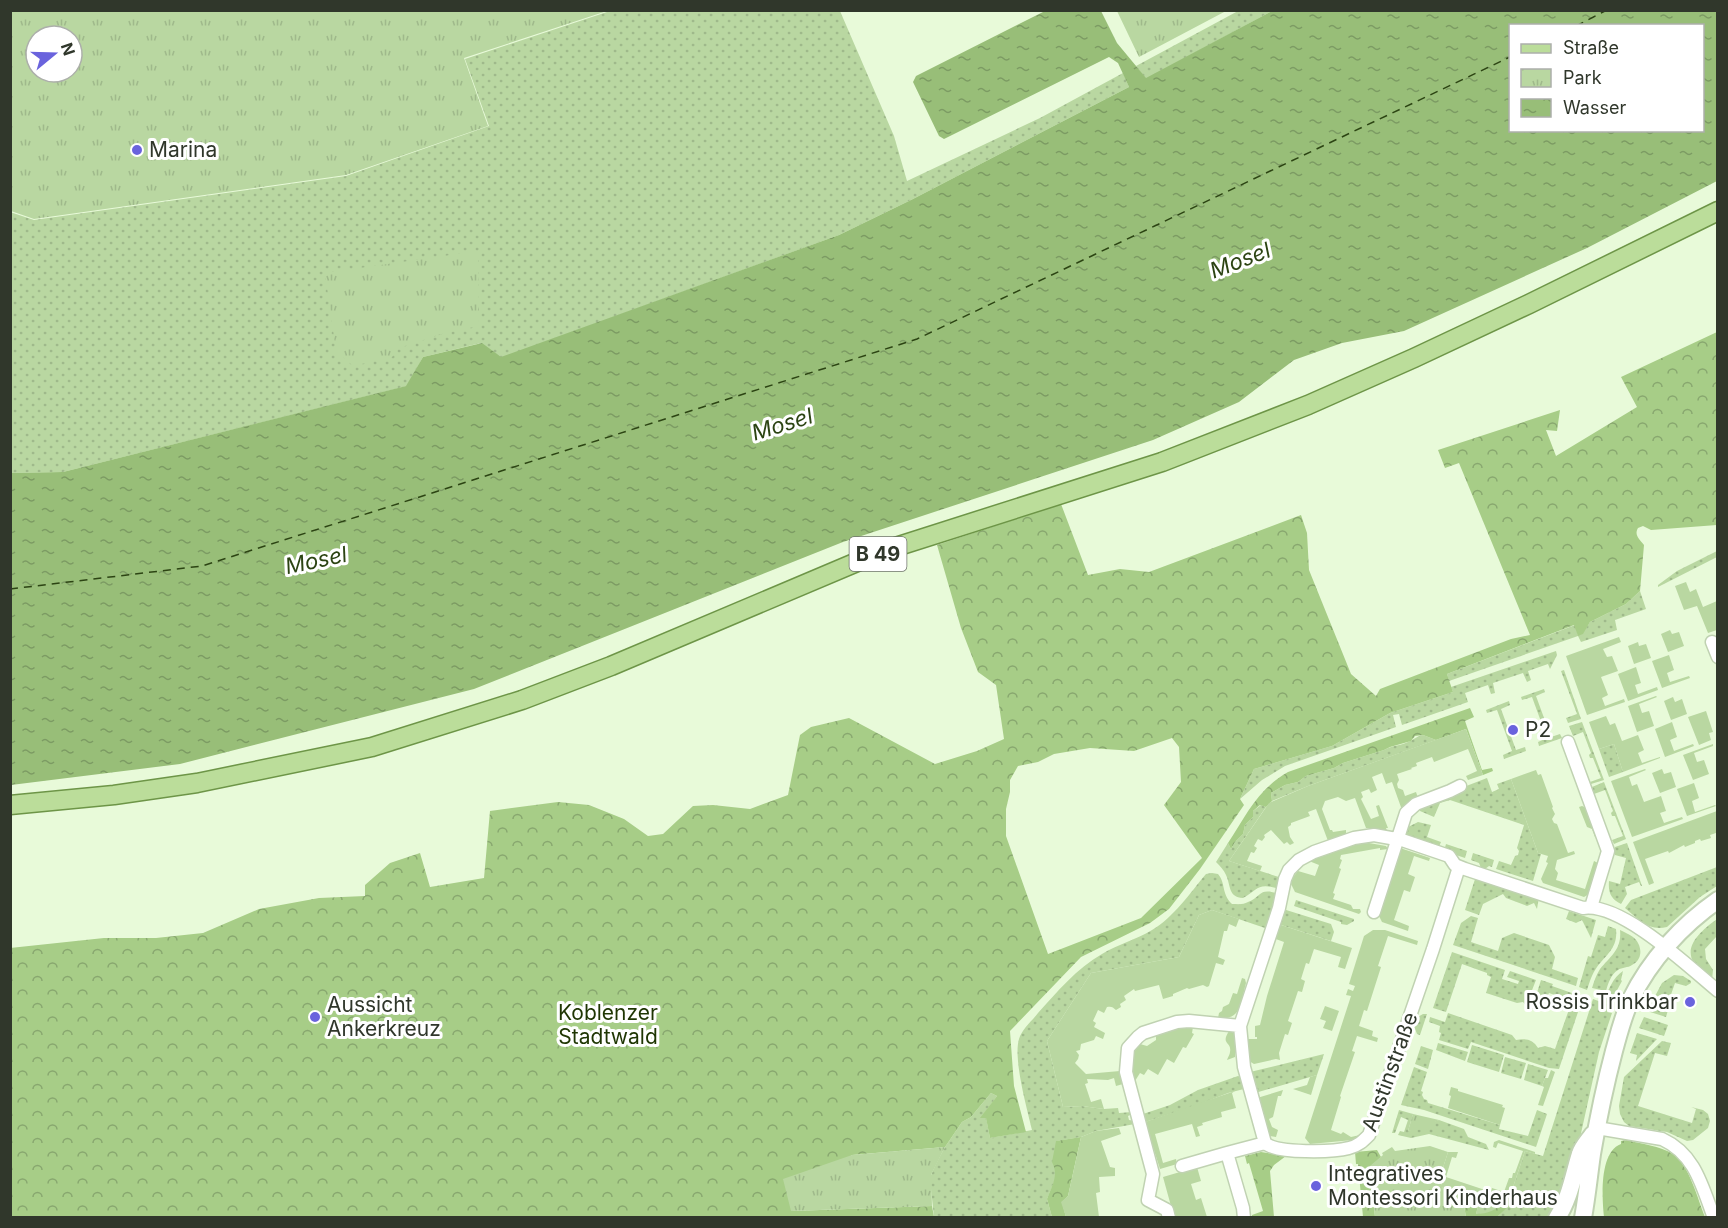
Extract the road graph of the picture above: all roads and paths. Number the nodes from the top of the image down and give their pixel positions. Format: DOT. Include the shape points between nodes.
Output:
graph roads {
  1 [pos="1718,211"];
  2 [pos="1712,642"];
  3 [pos="1718,657"];
  4 [pos="1568,742"];
  5 [pos="1460,786"];
  6 [pos="10,805"];
  7 [pos="1397,839"];
  8 [pos="1459,867"];
  9 [pos="1718,900"];
  10 [pos="1591,907"];
  11 [pos="1374,912"];
  12 [pos="1665,947"];
  13 [pos="1718,991"];
  14 [pos="1240,1026"];
  15 [pos="1597,1128"];
  16 [pos="1265,1143"];
  17 [pos="1227,1154"];
  18 [pos="1592,1154"];
  19 [pos="1182,1166"];
  20 [pos="1586,1214"];
  21 [pos="1169,1218"];
  22 [pos="1244,1218"];
  23 [pos="1557,1218"];
  24 [pos="1569,1218"];
  25 [pos="1714,1218"];
  1 -- 6 [label="main road, B 49" via="1497,319 1308,405 1162,462 883,551 522,700 372,747 196,783"];
  2 -- 3 [label="street"];
  4 -- 10 [label="street" via="1608,851"];
  5 -- 7 [label="street" via="1410,807"];
  7 -- 8 [label="street" via="1449,856"];
  7 -- 11 [label="street"];
  7 -- 14 [label="street" via="1374,835 1354,838 1303,857 1289,870"];
  8 -- 10 [label="street" via="1583,908"];
  8 -- 16 [label="street, Austinstraße" via="1369,1135 1348,1148 1299,1151"];
  9 -- 12 [label="street"];
  10 -- 12 [label="street" via="1618,914"];
  12 -- 13 [label="street"];
  12 -- 15 [label="street" via="1623,1017"];
  14 -- 16 [label="street" via="1244,1067"];
  14 -- 21 [label="street" via="1173,1022 1143,1033 1126,1052 1126,1072 1154,1174 1148,1200 1167,1210"];
  15 -- 18 [label="street"];
  15 -- 23 [label="street" via="1580,1152"];
  15 -- 25 [label="street" via="1671,1143 1687,1156 1698,1175"];
  16 -- 17 [label="street"];
  17 -- 19 [label="street"];
  17 -- 22 [label="street"];
  18 -- 20 [label="street"];
  18 -- 24 [label="street"];
}
